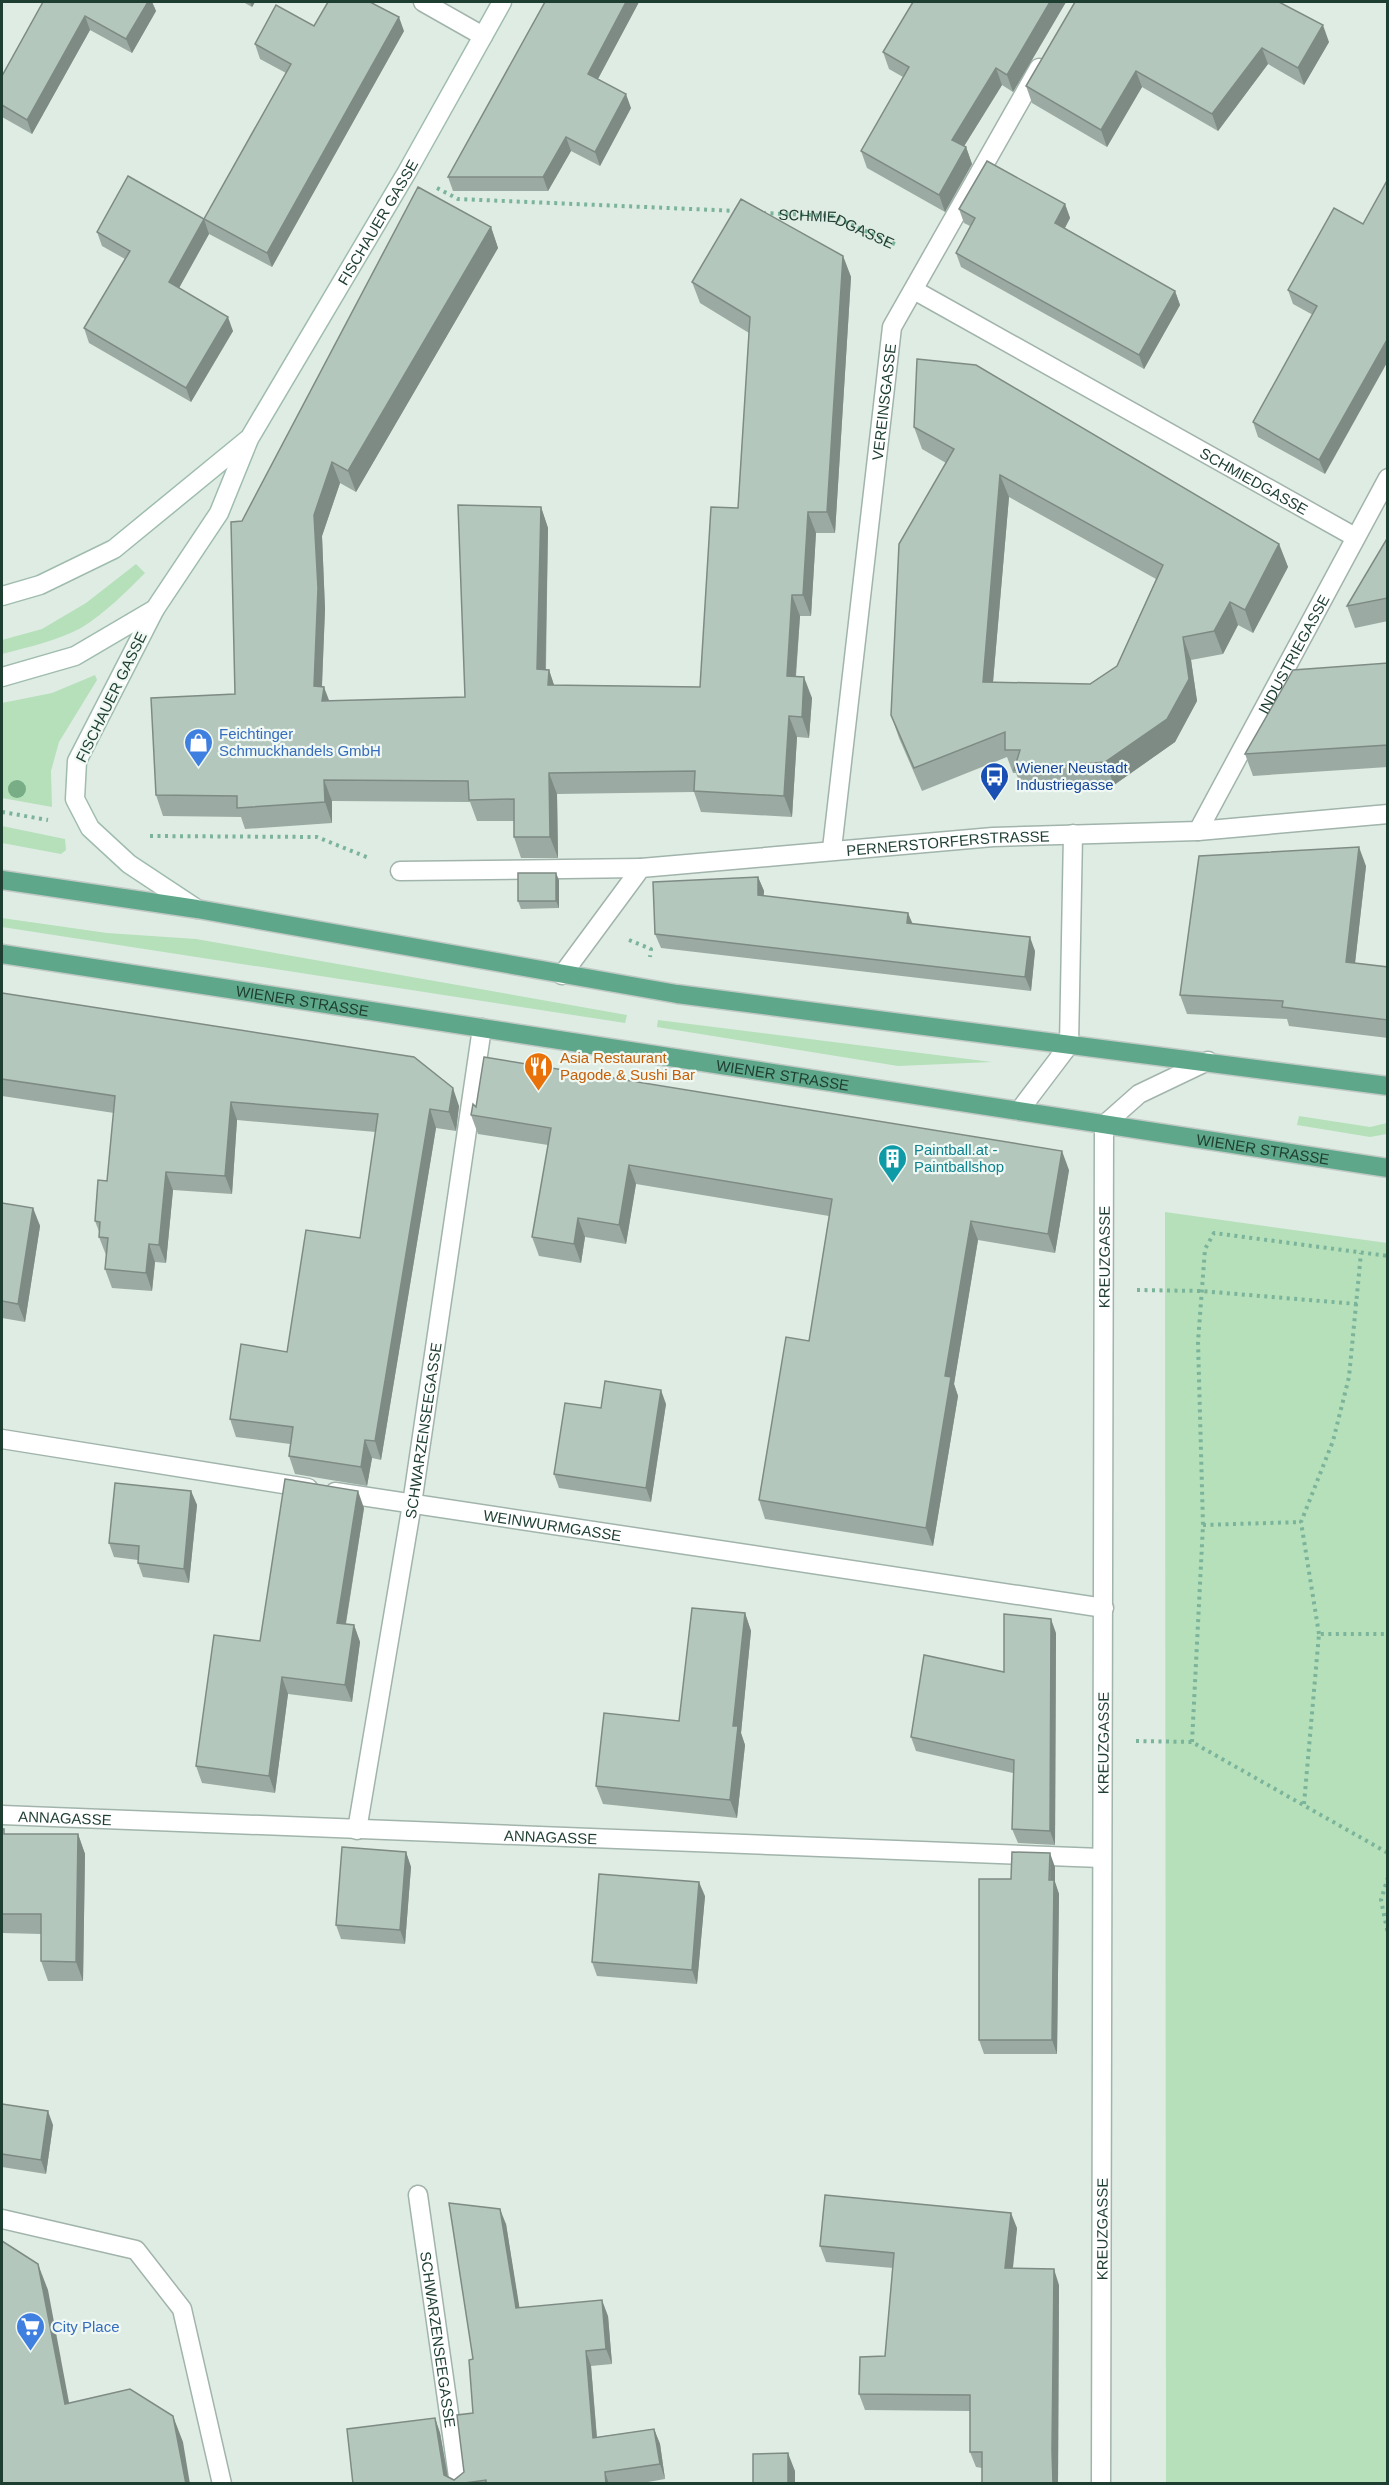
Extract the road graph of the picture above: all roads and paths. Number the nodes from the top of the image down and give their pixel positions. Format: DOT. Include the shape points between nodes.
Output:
graph roads {
  1 [pos="423,2"];
  2 [pos="502,2"];
  3 [pos="483,36"];
  4 [pos="1048,53"];
  5 [pos="407,172"];
  6 [pos="750,212"];
  7 [pos="762,213"];
  8 [pos="914,290"];
  9 [pos="249,439"];
  10 [pos="1388,478"];
  11 [pos="1355,537"];
  12 [pos="2,596"];
  13 [pos="155,609"];
  14 [pos="2,677"];
  15 [pos="2,812"];
  16 [pos="1388,814"];
  17 [pos="90,828"];
  18 [pos="1198,831"];
  19 [pos="1073,834"];
  20 [pos="832,849"];
  21 [pos="641,867"];
  22 [pos="400,871"];
  23 [pos="2,880"];
  24 [pos="197,909"];
  25 [pos="2,954"];
  26 [pos="562,975"];
  27 [pos="482,1028"];
  28 [pos="1069,1045"];
  29 [pos="1208,1061"];
  30 [pos="1388,1086"];
  31 [pos="1019,1111"];
  32 [pos="1104,1125"];
  33 [pos="1388,1168"];
  34 [pos="1362,1253"];
  35 [pos="1388,1256"];
  36 [pos="1102,1290"];
  37 [pos="1201,1291"];
  38 [pos="1357,1304"];
  39 [pos="2,1439"];
  40 [pos="412,1504"];
  41 [pos="1301,1522"];
  42 [pos="1203,1525"];
  43 [pos="1104,1608"];
  44 [pos="1319,1634"];
  45 [pos="1388,1634"];
  46 [pos="1103,1740"];
  47 [pos="1192,1742"];
  48 [pos="1304,1804"];
  49 [pos="2,1815"];
  50 [pos="357,1830"];
  51 [pos="1388,1853"];
  52 [pos="1101,1858"];
  53 [pos="1388,1877"];
  54 [pos="1388,1934"];
  55 [pos="418,2195"];
  56 [pos="2,2219"];
  57 [pos="222,2484"];
  58 [pos="459,2484"];
  59 [pos="1101,2484"];
  1 -- 3 [label="street"];
  2 -- 3 [label="street, FISCHAUER GASSE"];
  3 -- 5 [label="street, FISCHAUER GASSE"];
  4 -- 8 [label="street, VEREINSGASSE"];
  5 -- 6 [label="path" via="458,199"];
  5 -- 9 [label="street, FISCHAUER GASSE"];
  7 -- 8 [label="path, SCHMIEDGASSE" via="832,216 904,248"];
  8 -- 11 [label="street, SCHMIEDGASSE"];
  8 -- 20 [label="street, VEREINSGASSE" via="892,327"];
  9 -- 12 [label="street, FISCHAUER GASSE" via="114,549 40,585"];
  9 -- 13 [label="street, FISCHAUER GASSE" via="219,513"];
  10 -- 11 [label="street, INDUSTRIEGASSE"];
  11 -- 18 [label="street, INDUSTRIEGASSE"];
  13 -- 14 [label="street, FISCHAUER GASSE" via="75,656"];
  13 -- 17 [label="street, FISCHAUER GASSE" via="77,761 75,799"];
  15 -- 17 [label="path"];
  16 -- 18 [label="street, PERNERSTORFERSTRASSE"];
  17 -- 22 [label="path" via="153,837 317,837"];
  17 -- 24 [label="street, FISCHAUER GASSE" via="129,864"];
  18 -- 19 [label="street, PERNERSTORFERSTRASSE"];
  19 -- 20 [label="street, PERNERSTORFERSTRASSE"];
  19 -- 28 [label="street"];
  20 -- 21 [label="street, PERNERSTORFERSTRASSE"];
  21 -- 22 [label="street, PERNERSTORFERSTRASSE"];
  21 -- 26 [label="street"];
  23 -- 24 [label="main road"];
  24 -- 26 [label="main road"];
  25 -- 27 [label="main road, WIENER STRASSE"];
  26 -- 28 [label="main road" via="677,994"];
  27 -- 31 [label="main road, WIENER STRASSE"];
  27 -- 40 [label="street, SCHWARZENSEEGASSE"];
  28 -- 29 [label="main road"];
  28 -- 31 [label="street"];
  29 -- 30 [label="main road"];
  29 -- 32 [label="street" via="1139,1094"];
  31 -- 32 [label="main road, WIENER STRASSE"];
  32 -- 33 [label="main road, WIENER STRASSE"];
  32 -- 36 [label="street, KREUZGASSE"];
  34 -- 35 [label="path"];
  34 -- 37 [label="path" via="1214,1233 1204,1249"];
  34 -- 38 [label="path"];
  36 -- 37 [label="path"];
  36 -- 43 [label="street, KREUZGASSE"];
  37 -- 38 [label="path"];
  37 -- 42 [label="path" via="1198,1342"];
  38 -- 41 [label="path" via="1349,1377 1334,1442"];
  39 -- 40 [label="street, WEINWURMGASSE"];
  40 -- 43 [label="street, WEINWURMGASSE"];
  40 -- 50 [label="street, SCHWARZENSEEGASSE"];
  41 -- 42 [label="path"];
  41 -- 44 [label="path"];
  42 -- 47 [label="path"];
  43 -- 46 [label="street, KREUZGASSE"];
  44 -- 45 [label="path"];
  44 -- 48 [label="path"];
  46 -- 47 [label="path"];
  46 -- 52 [label="street, KREUZGASSE"];
  47 -- 48 [label="path"];
  48 -- 51 [label="path"];
  49 -- 50 [label="street, ANNAGASSE"];
  50 -- 52 [label="street, ANNAGASSE"];
  52 -- 59 [label="street, KREUZGASSE"];
  53 -- 54 [label="path" via="1381,1899"];
  55 -- 58 [label="street, SCHWARZENSEEGASSE"];
  56 -- 57 [label="street" via="136,2250 183,2309"];
}
